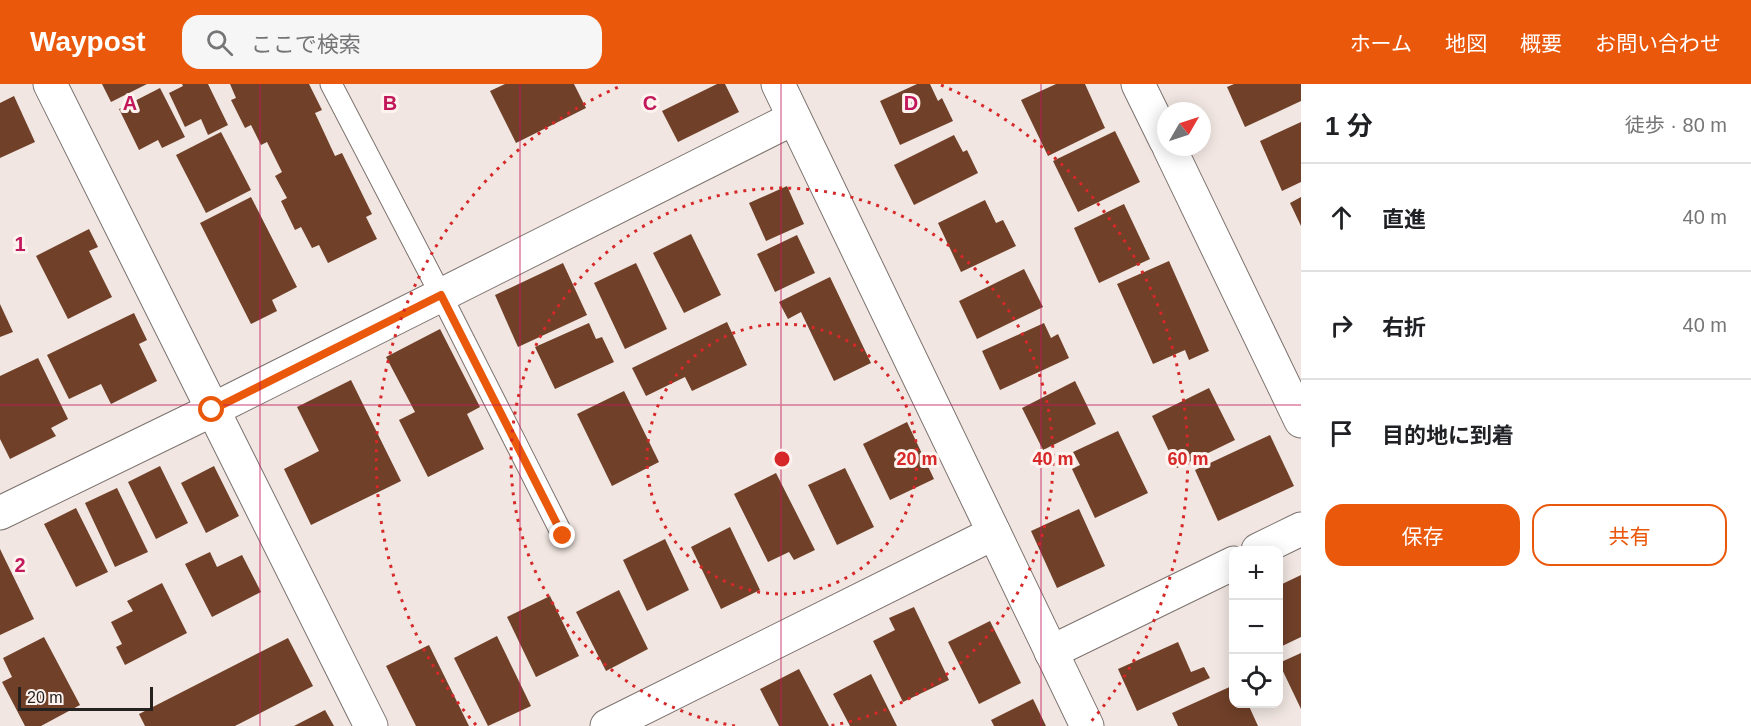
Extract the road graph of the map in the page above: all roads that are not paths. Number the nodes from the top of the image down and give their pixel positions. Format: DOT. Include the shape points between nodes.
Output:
graph roads {
  1 [pos="50,84"];
  2 [pos="331,84"];
  3 [pos="778,84"];
  4 [pos="1138,84"];
  5 [pos="794,118"];
  6 [pos="1157,123"];
  7 [pos="1173,156"];
  8 [pos="441,295"];
  9 [pos="212,410"];
  10 [pos="1301,421"];
  11 [pos="0,513"];
  12 [pos="1301,530"];
  13 [pos="994,533"];
  14 [pos="563,536"];
  15 [pos="1267,546"];
  16 [pos="1229,564"];
  17 [pos="1051,652"];
  18 [pos="371,726"];
  19 [pos="607,726"];
  20 [pos="1087,726"];
  1 -- 9 [label="street"];
  2 -- 8 [label="lane"];
  3 -- 5 [label="street"];
  4 -- 6 [label="street"];
  5 -- 8 [label="street"];
  5 -- 13 [label="street"];
  7 -- 10 [label="street"];
  8 -- 9 [label="street"];
  8 -- 14 [label="lane"];
  9 -- 11 [label="street"];
  9 -- 18 [label="street"];
  12 -- 15 [label="street"];
  13 -- 17 [label="street"];
  13 -- 19 [label="street"];
  16 -- 17 [label="street"];
  17 -- 20 [label="street"];
}
